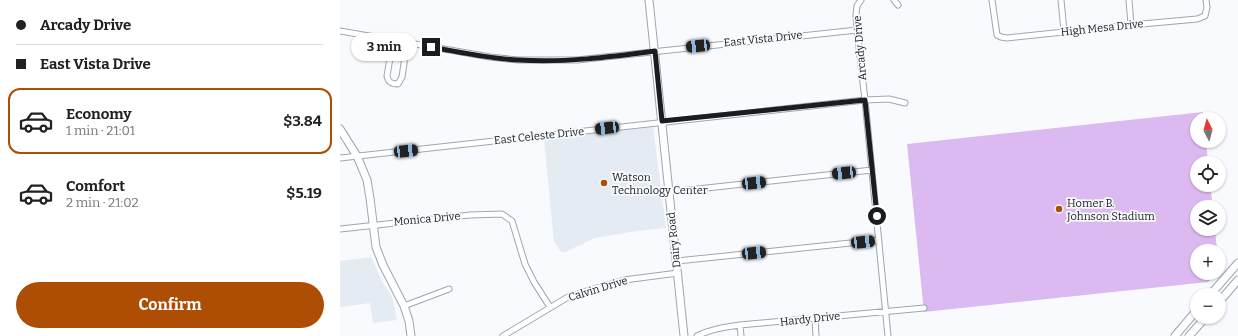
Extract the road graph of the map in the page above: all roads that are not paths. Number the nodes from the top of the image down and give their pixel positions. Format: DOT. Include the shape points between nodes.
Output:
graph roads {
  1 [pos="650,0"];
  2 [pos="861,0"];
  3 [pos="894,0"];
  4 [pos="992,0"];
  5 [pos="1061,0"];
  6 [pos="1129,0"];
  7 [pos="1206,0"];
  8 [pos="898,5"];
  9 [pos="1131,25"];
  10 [pos="857,30"];
  11 [pos="340,31"];
  12 [pos="1064,31"];
  13 [pos="393,40"];
  14 [pos="408,43"];
  15 [pos="655,51"];
  16 [pos="865,100"];
  17 [pos="905,103"];
  18 [pos="662,121"];
  19 [pos="340,129"];
  20 [pos="357,156"];
  21 [pos="340,158"];
  22 [pos="872,170"];
  23 [pos="670,192"];
  24 [pos="373,224"];
  25 [pos="340,229"];
  26 [pos="879,240"];
  27 [pos="677,261"];
  28 [pos="1238,263"];
  29 [pos="678,273"];
  30 [pos="1238,280"];
  31 [pos="1216,288"];
  32 [pos="449,289"];
  33 [pos="1226,294"];
  34 [pos="404,306"];
  35 [pos="550,307"];
  36 [pos="924,308"];
  37 [pos="886,311"];
  38 [pos="815,318"];
  39 [pos="1190,319"];
  40 [pos="1200,324"];
  41 [pos="740,325"];
  42 [pos="1177,335"];
  43 [pos="411,336"];
  44 [pos="503,336"];
  45 [pos="684,336"];
  46 [pos="697,336"];
  47 [pos="741,336"];
  48 [pos="816,336"];
  49 [pos="888,336"];
  50 [pos="1189,336"];
  1 -- 15 [label="street, Dairy Road"];
  2 -- 10 [label="street, Arcady Drive" via="856,11"];
  3 -- 8 [label="street"];
  4 -- 12 [label="street, High Mesa Drive" via="997,35 1001,37"];
  5 -- 12 [label="street"];
  6 -- 9 [label="street"];
  7 -- 9 [label="street, High Mesa Drive" via="1205,16 1197,19"];
  9 -- 12 [label="street, High Mesa Drive"];
  10 -- 15 [label="street, East Vista Drive"];
  10 -- 16 [label="street, Arcady Drive"];
  11 -- 13 [label="street, East Vista Drive"];
  13 -- 14 [label="street, East Vista Drive"];
  13 -- 14 [label="street" via="387,76 394,84 398,84 402,77"];
  14 -- 15 [label="street, East Vista Drive" via="518,60 577,60"];
  15 -- 18 [label="street, Dairy Road"];
  16 -- 17 [label="street, East Celeste Drive" via="890,99"];
  16 -- 18 [label="street, East Celeste Drive"];
  16 -- 22 [label="street, Arcady Drive"];
  18 -- 20 [label="street, East Celeste Drive"];
  18 -- 23 [label="street, Dairy Road"];
  19 -- 20 [label="street"];
  20 -- 21 [label="street, East Celeste Drive"];
  20 -- 24 [label="street" via="367,180"];
  22 -- 23 [label="street"];
  22 -- 26 [label="street, Arcady Drive"];
  23 -- 27 [label="street, Dairy Road"];
  24 -- 25 [label="street, Monica Drive"];
  24 -- 34 [label="street" via="376,247"];
  24 -- 35 [label="street, Monica Drive" via="502,214 512,221 525,264"];
  26 -- 27 [label="street"];
  26 -- 37 [label="street, Arcady Drive"];
  27 -- 29 [label="street, Dairy Road"];
  28 -- 31 [label="street"];
  29 -- 35 [label="street, Calvin Drive" via="624,280 587,290"];
  29 -- 45 [label="street, Dairy Road"];
  30 -- 33 [label="street"];
  32 -- 34 [label="street"];
  34 -- 43 [label="street"];
  35 -- 44 [label="street, Calvin Drive"];
  36 -- 37 [label="street, Hardy Drive"];
  37 -- 38 [label="street, Hardy Drive"];
  37 -- 49 [label="street, Arcady Drive"];
  38 -- 41 [label="street, Hardy Drive"];
  38 -- 48 [label="street"];
  39 -- 42 [label="street"];
  40 -- 50 [label="street"];
  41 -- 46 [label="street, Hardy Drive"];
  41 -- 47 [label="street"];
}
